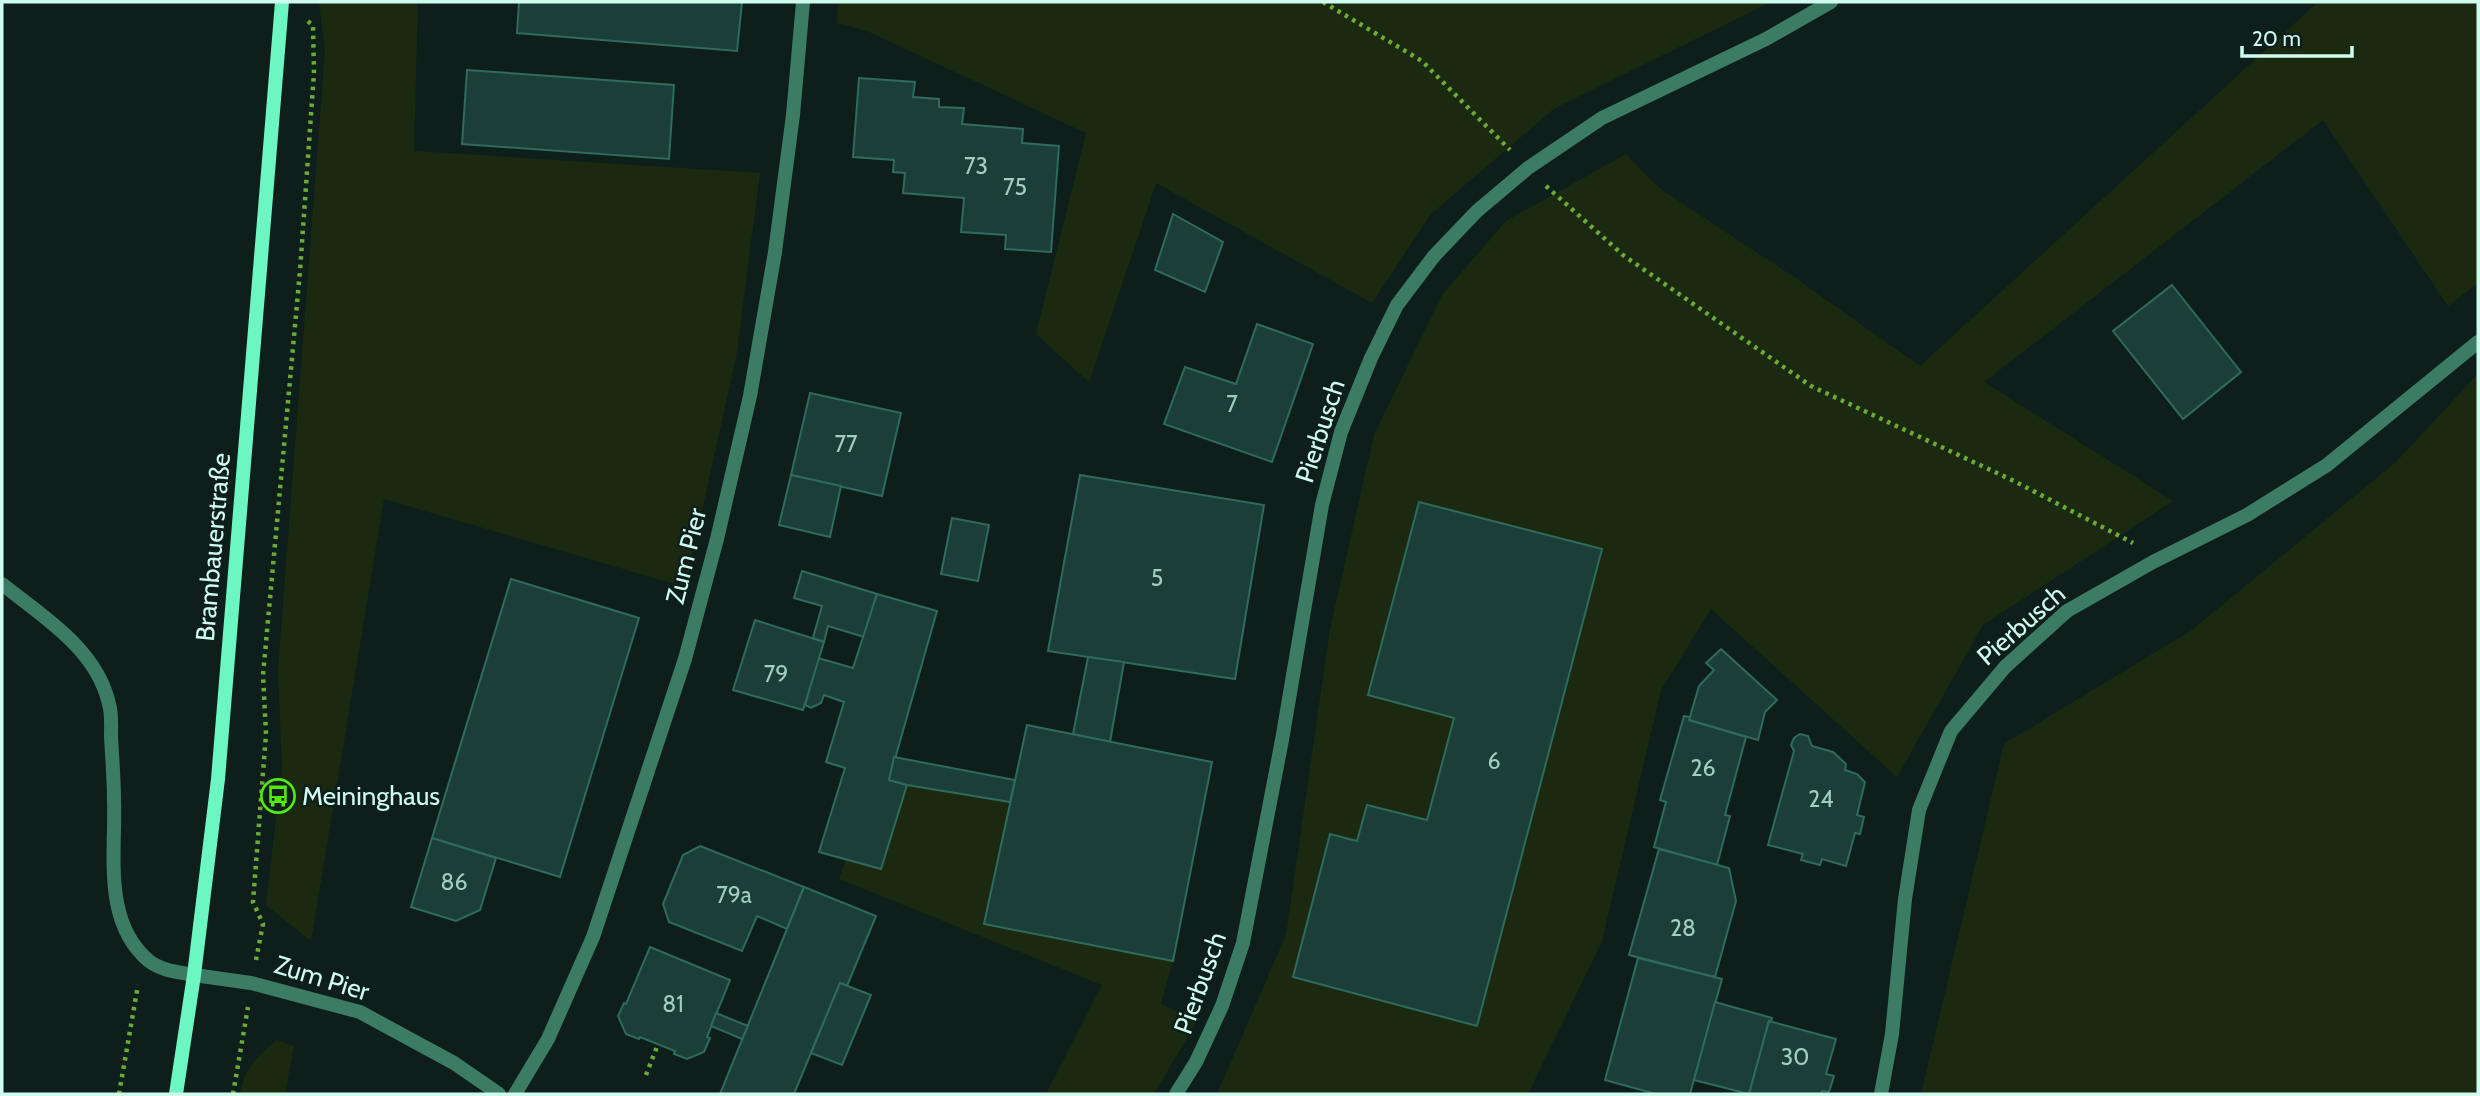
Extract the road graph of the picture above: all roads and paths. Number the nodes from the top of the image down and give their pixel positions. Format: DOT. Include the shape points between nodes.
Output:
graph roads {
  1 [pos="278,2"];
  2 [pos="803,2"];
  3 [pos="1323,2"];
  4 [pos="1831,2"];
  5 [pos="1528,168"];
  6 [pos="2478,342"];
  7 [pos="2153,562"];
  8 [pos="2,584"];
  9 [pos="143,954"];
  10 [pos="194,975"];
  11 [pos="251,983"];
  12 [pos="658,1044"];
  13 [pos="646,1075"];
  14 [pos="119,1094"];
  15 [pos="176,1094"];
  16 [pos="233,1094"];
  17 [pos="499,1094"];
  18 [pos="515,1094"];
  19 [pos="1176,1094"];
  20 [pos="1881,1094"];
  1 -- 10 [label="main road, Brambauerstraße" via="218,779"];
  1 -- 11 [label="path" via="313,25 314,72 263,676 264,781 253,902 263,923"];
  2 -- 18 [label="street, Zum Pier" via="775,252 750,396 685,659 593,937 548,1039"];
  3 -- 5 [label="path" via="1422,61"];
  4 -- 5 [label="street, Pierbusch" via="1766,39 1602,118"];
  5 -- 7 [label="path" via="1623,255 1811,386 2078,513 2133,543"];
  5 -- 19 [label="street, Pierbusch" via="1476,211 1397,304 1341,432 1322,505 1243,943 1222,1006"];
  6 -- 7 [label="street, Pierbusch" via="2327,465 2247,514"];
  7 -- 20 [label="street, Pierbusch" via="2067,611 2005,667 1951,731 1919,810"];
  8 -- 9 [label="street" via="72,640 96,671 110,705 113,880 123,923"];
  9 -- 10 [label="street, Zum Pier" via="168,970"];
  9 -- 14 [label="path"];
  10 -- 11 [label="street, Zum Pier"];
  10 -- 15 [label="main road, Brambauerstraße"];
  11 -- 16 [label="path"];
  11 -- 17 [label="street, Zum Pier" via="360,1012 454,1063"];
  12 -- 13 [label="path"];
}
